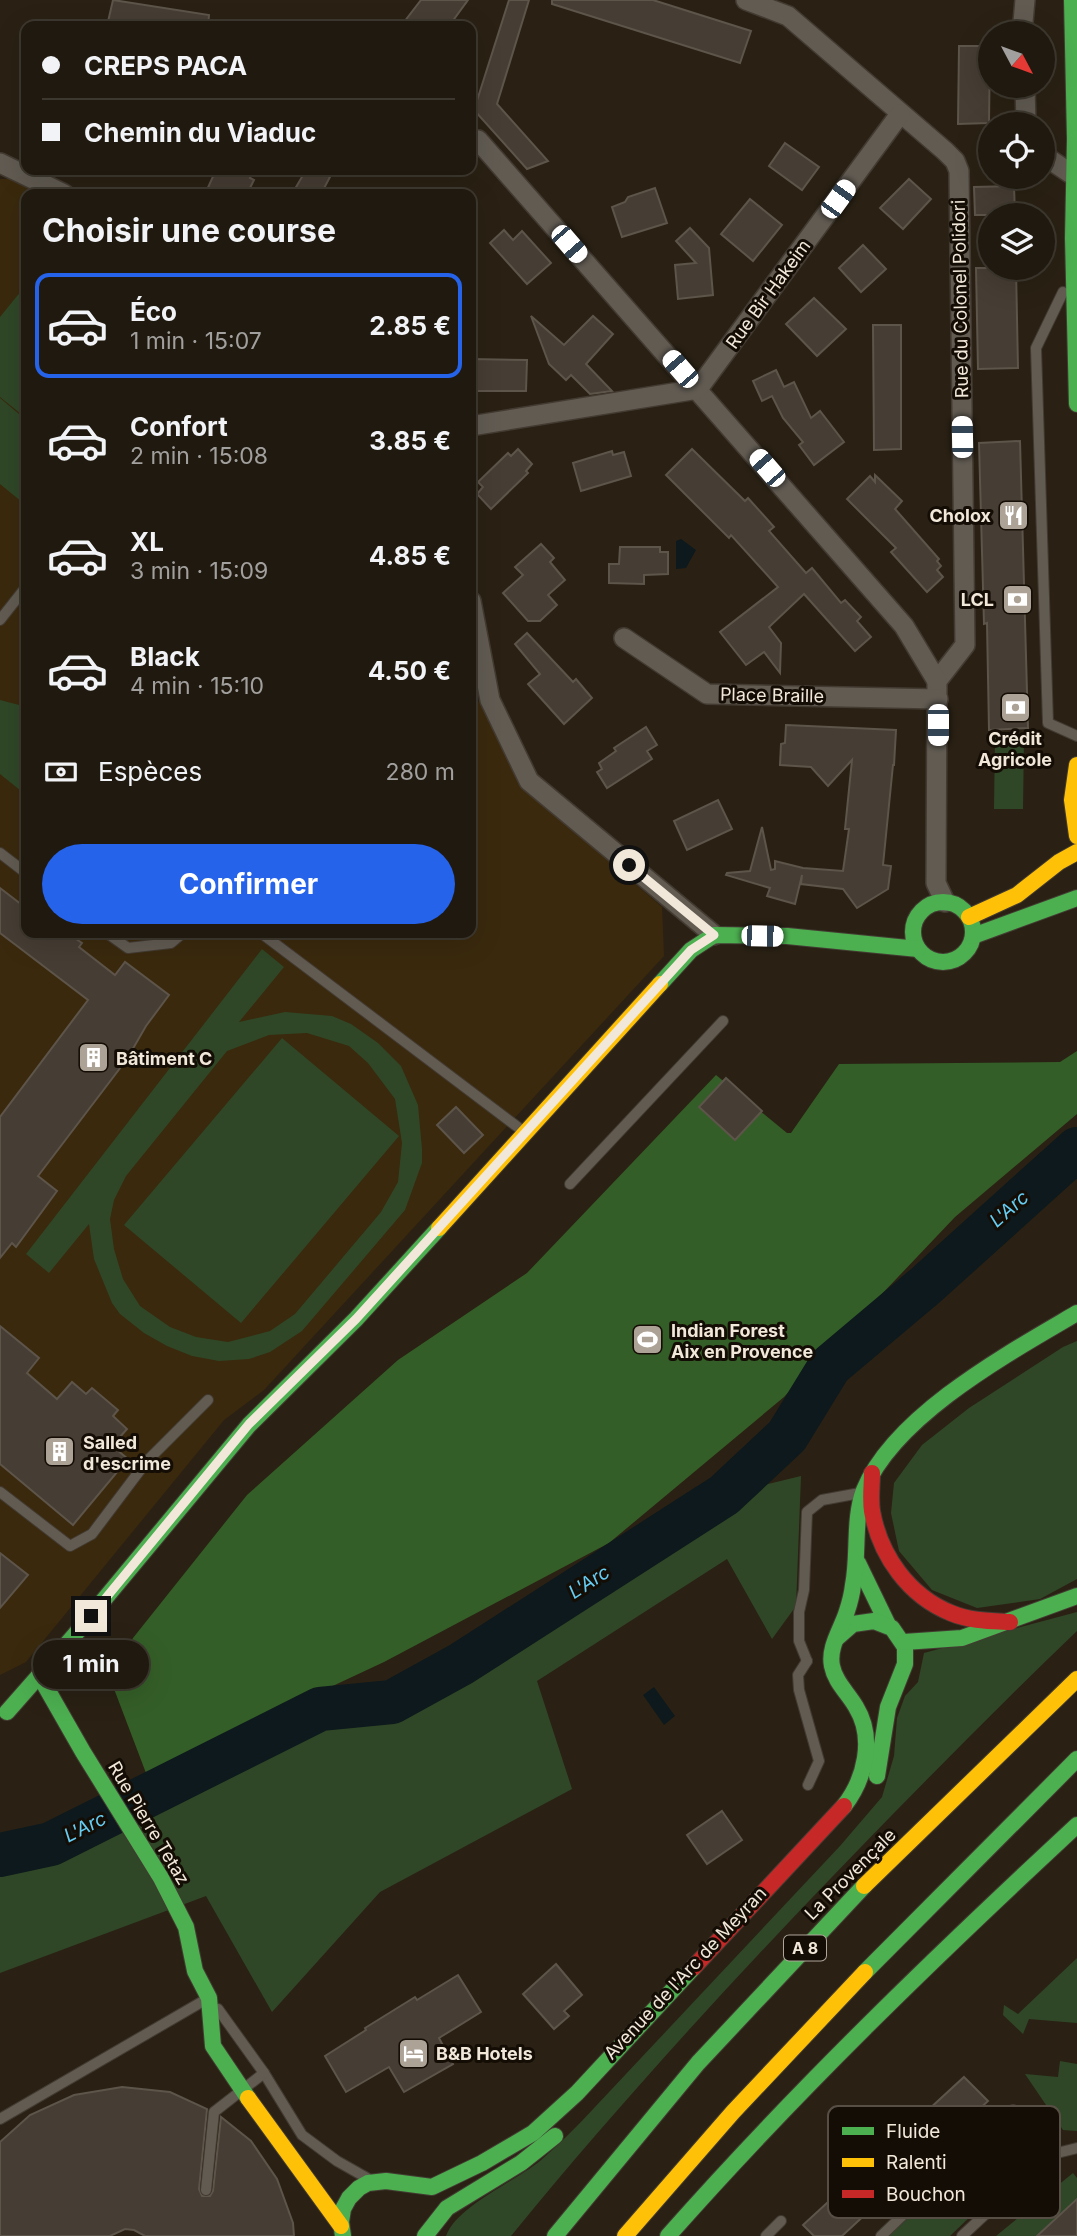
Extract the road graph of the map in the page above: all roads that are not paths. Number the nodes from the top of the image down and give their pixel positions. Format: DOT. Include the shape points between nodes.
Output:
graph roads {
  1 [pos="746,0"];
  2 [pos="1025,0"];
  3 [pos="1072,0"];
  4 [pos="1023,21"];
  5 [pos="1075,41"];
  6 [pos="900,114"];
  7 [pos="1076,139"];
  8 [pos="478,140"];
  9 [pos="0,163"];
  10 [pos="1055,163"];
  11 [pos="21,173"];
  12 [pos="25,175"];
  13 [pos="1073,175"];
  14 [pos="54,189"];
  15 [pos="1073,273"];
  16 [pos="698,389"];
  17 [pos="1077,404"];
  18 [pos="476,425"];
  19 [pos="21,593"];
  20 [pos="0,620"];
  21 [pos="476,627"];
  22 [pos="624,638"];
  23 [pos="938,690"];
  24 [pos="1077,736"];
  25 [pos="1077,765"];
  26 [pos="1077,836"];
  27 [pos="1077,852"];
  28 [pos="0,853"];
  29 [pos="21,869"];
  30 [pos="1077,898"];
  31 [pos="945,902"];
  32 [pos="969,916"];
  33 [pos="915,926"];
  34 [pos="714,935"];
  35 [pos="972,936"];
  36 [pos="114,938"];
  37 [pos="177,938"];
  38 [pos="268,938"];
  39 [pos="865,942"];
  40 [pos="918,949"];
  41 [pos="723,1021"];
  42 [pos="526,1132"];
  43 [pos="570,1184"];
  44 [pos="1077,1313"];
  45 [pos="208,1400"];
  46 [pos="872,1473"];
  47 [pos="0,1492"];
  48 [pos="864,1492"];
  49 [pos="858,1563"];
  50 [pos="1077,1596"];
  51 [pos="1010,1622"];
  52 [pos="888,1625"];
  53 [pos="837,1638"];
  54 [pos="904,1642"];
  55 [pos="807,1661"];
  56 [pos="831,1662"];
  57 [pos="39,1675"];
  58 [pos="1077,1679"];
  59 [pos="898,1683"];
  60 [pos="841,1685"];
  61 [pos="2,1713"];
  62 [pos="1077,1759"];
  63 [pos="808,1785"];
  64 [pos="1077,1825"];
  65 [pos="822,1853"];
  66 [pos="209,1998"];
  67 [pos="264,2073"];
  68 [pos="242,2090"];
  69 [pos="0,2119"];
  70 [pos="571,2121"];
  71 [pos="1077,2148"];
  72 [pos="1060,2152"];
  73 [pos="373,2182"];
  74 [pos="399,2183"];
  75 [pos="206,2190"];
  76 [pos="900,2218"];
  77 [pos="981,2218"];
  78 [pos="781,2221"];
  79 [pos="342,2231"];
  80 [pos="425,2236"];
  81 [pos="555,2236"];
  82 [pos="625,2236"];
  83 [pos="668,2236"];
  84 [pos="766,2236"];
  85 [pos="881,2236"];
  86 [pos="962,2236"];
  1 -- 6 [label="street, Rue du Colonel Polidori" via="788,16"];
  2 -- 4 [label="street"];
  3 -- 5 [label="main road"];
  5 -- 7 [label="main road"];
  6 -- 16 [label="street, Rue Bir Hakeim"];
  6 -- 23 [label="street, Rue du Colonel Polidori" via="945,151 959,171 965,645"];
  7 -- 13 [label="main road"];
  8 -- 16 [label="street"];
  9 -- 11 [label="street"];
  10 -- 13 [label="street"];
  12 -- 14 [label="street"];
  13 -- 15 [label="main road"];
  15 -- 17 [label="main road"];
  15 -- 24 [label="lane" via="1036,348 1048,723"];
  16 -- 18 [label="street"];
  16 -- 23 [label="street" via="904,626"];
  19 -- 20 [label="lane"];
  21 -- 34 [label="street" via="490,700 529,781"];
  22 -- 23 [label="street, Place Braille" via="707,694"];
  23 -- 31 [label="street" via="936,883"];
  25 -- 26 [label="main road" via="1071,809"];
  27 -- 32 [label="main road" via="1017,895"];
  28 -- 29 [label="lane"];
  30 -- 35 [label="main road"];
  31 -- 32 [label="main road"];
  31 -- 33 [label="main road" via="927,907"];
  32 -- 35 [label="main road"];
  33 -- 39 [label="main road"];
  33 -- 40 [label="main road"];
  34 -- 39 [label="main road"];
  34 -- 42 [label="main road" via="691,950"];
  35 -- 40 [label="main road" via="963,954 945,962"];
  36 -- 37 [label="lane" via="128,948 171,943"];
  38 -- 42 [label="lane"];
  39 -- 40 [label="main road"];
  41 -- 43 [label="lane"];
  42 -- 57 [label="main road" via="356,1319 249,1424"];
  44 -- 46 [label="main road" via="1003,1356 941,1402 898,1440"];
  45 -- 47 [label="lane" via="147,1461 92,1534 70,1546"];
  46 -- 48 [label="main road"];
  46 -- 51 [label="main road" via="872,1510 879,1538 912,1590 934,1607 971,1619"];
  48 -- 49 [label="main road" via="858,1518"];
  48 -- 55 [label="lane" via="822,1500 807,1512 799,1612 799,1641"];
  49 -- 52 [label="main road"];
  49 -- 53 [label="main road"];
  50 -- 51 [label="main road"];
  51 -- 54 [label="main road" via="962,1638"];
  52 -- 53 [label="main road" via="866,1620 844,1629"];
  52 -- 54 [label="main road"];
  53 -- 56 [label="main road"];
  54 -- 59 [label="main road" via="907,1664"];
  55 -- 56 [label="lane"];
  55 -- 63 [label="lane" via="798,1675 799,1690 819,1761"];
  56 -- 60 [label="main road, Avenue de l'Arc de Meyran"];
  57 -- 61 [label="main road"];
  57 -- 66 [label="main road, Rue Pierre Tetaz" via="173,1900 186,1927 197,1977"];
  58 -- 81 [label="main road, La Provençale / A 8" via="850,1900 698,2063"];
  59 -- 60 [label="main road" via="874,1696 852,1693"];
  59 -- 65 [label="main road" via="888,1705 880,1765 867,1800"];
  60 -- 74 [label="main road, Avenue de l'Arc de Meyran" via="859,1712 866,1749 862,1776 846,1804 577,2093 532,2134 434,2187"];
  62 -- 82 [label="main road" via="899,1935 674,2176"];
  64 -- 83 [label="main road" via="853,2041 723,2172"];
  66 -- 67 [label="lane, Rue Pierre Tetaz"];
  66 -- 68 [label="main road, Rue Pierre Tetaz" via="213,2046"];
  66 -- 69 [label="lane"];
  67 -- 68 [label="lane"];
  67 -- 73 [label="lane, Rue Pierre Tetaz" via="302,2135"];
  68 -- 75 [label="lane" via="214,2112"];
  68 -- 79 [label="main road, Rue Pierre Tetaz"];
  70 -- 80 [label="main road" via="521,2163 447,2208"];
  71 -- 72 [label="lane"];
  73 -- 74 [label="main road, Avenue de l'Arc de Meyran"];
  73 -- 79 [label="main road" via="360,2187 342,2208"];
  74 -- 80 [label="main road" via="422,2205"];
  76 -- 85 [label="lane"];
  77 -- 86 [label="lane"];
  78 -- 84 [label="lane"];
}
